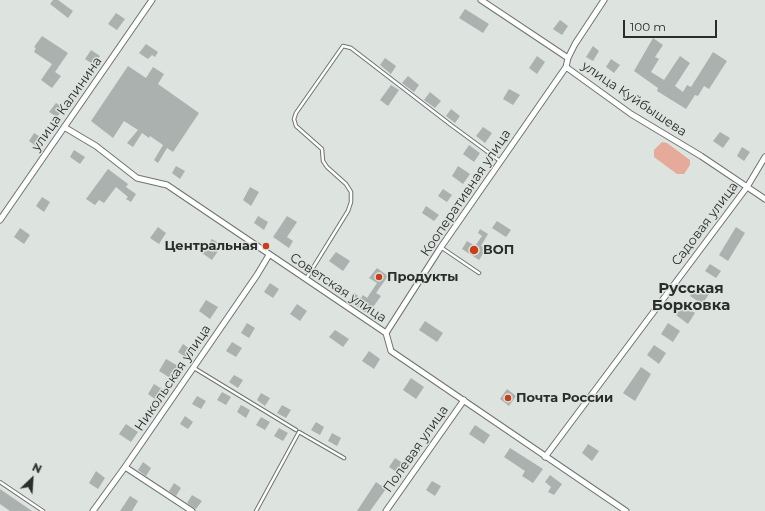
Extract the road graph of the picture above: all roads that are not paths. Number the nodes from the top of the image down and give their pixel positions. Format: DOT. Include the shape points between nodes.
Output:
graph roads {
  1 [pos="152,0"];
  2 [pos="481,0"];
  3 [pos="604,0"];
  4 [pos="568,58"];
  5 [pos="566,67"];
  6 [pos="64,127"];
  7 [pos="765,157"];
  8 [pos="501,161"];
  9 [pos="747,187"];
  10 [pos="765,199"];
  11 [pos="0,220"];
  12 [pos="441,247"];
  13 [pos="269,255"];
  14 [pos="479,273"];
  15 [pos="306,279"];
  16 [pos="386,333"];
  17 [pos="193,368"];
  18 [pos="464,400"];
  19 [pos="296,430"];
  20 [pos="545,457"];
  21 [pos="344,458"];
  22 [pos="125,467"];
  23 [pos="0,482"];
  24 [pos="43,511"];
  25 [pos="93,511"];
  26 [pos="192,511"];
  27 [pos="256,511"];
  28 [pos="386,511"];
  29 [pos="626,511"];
  1 -- 6 [label="street, улица Калинина"];
  2 -- 4 [label="street, улица Куйбышева"];
  3 -- 4 [label="street"];
  4 -- 5 [label="street, улица Куйбышева"];
  5 -- 8 [label="street, Кооперативная улица"];
  5 -- 9 [label="street, улица Куйбышева" via="631,114"];
  6 -- 11 [label="street, улица Калинина"];
  6 -- 13 [label="street, Советская улица" via="96,146 137,178 167,185"];
  7 -- 9 [label="street, Садовая улица"];
  8 -- 12 [label="street, Кооперативная улица"];
  8 -- 15 [label="lane" via="351,48 343,46 294,119 296,126 322,149 327,167 346,184 351,192 352,202"];
  9 -- 10 [label="street, улица Куйбышева"];
  9 -- 20 [label="street, Садовая улица"];
  12 -- 14 [label="lane"];
  12 -- 16 [label="street, Кооперативная улица"];
  13 -- 15 [label="street, Советская улица"];
  13 -- 17 [label="street, Никольская улица"];
  15 -- 16 [label="street, Советская улица"];
  16 -- 18 [label="street, Советская улица" via="391,350"];
  17 -- 19 [label="lane"];
  17 -- 22 [label="street, Никольская улица"];
  18 -- 20 [label="street, Советская улица"];
  18 -- 28 [label="street, Полевая улица"];
  20 -- 29 [label="street, Советская улица"];
  21 -- 27 [label="lane" via="299,432"];
  22 -- 25 [label="street, Никольская улица"];
  22 -- 26 [label="street"];
  23 -- 24 [label="lane"];
}
